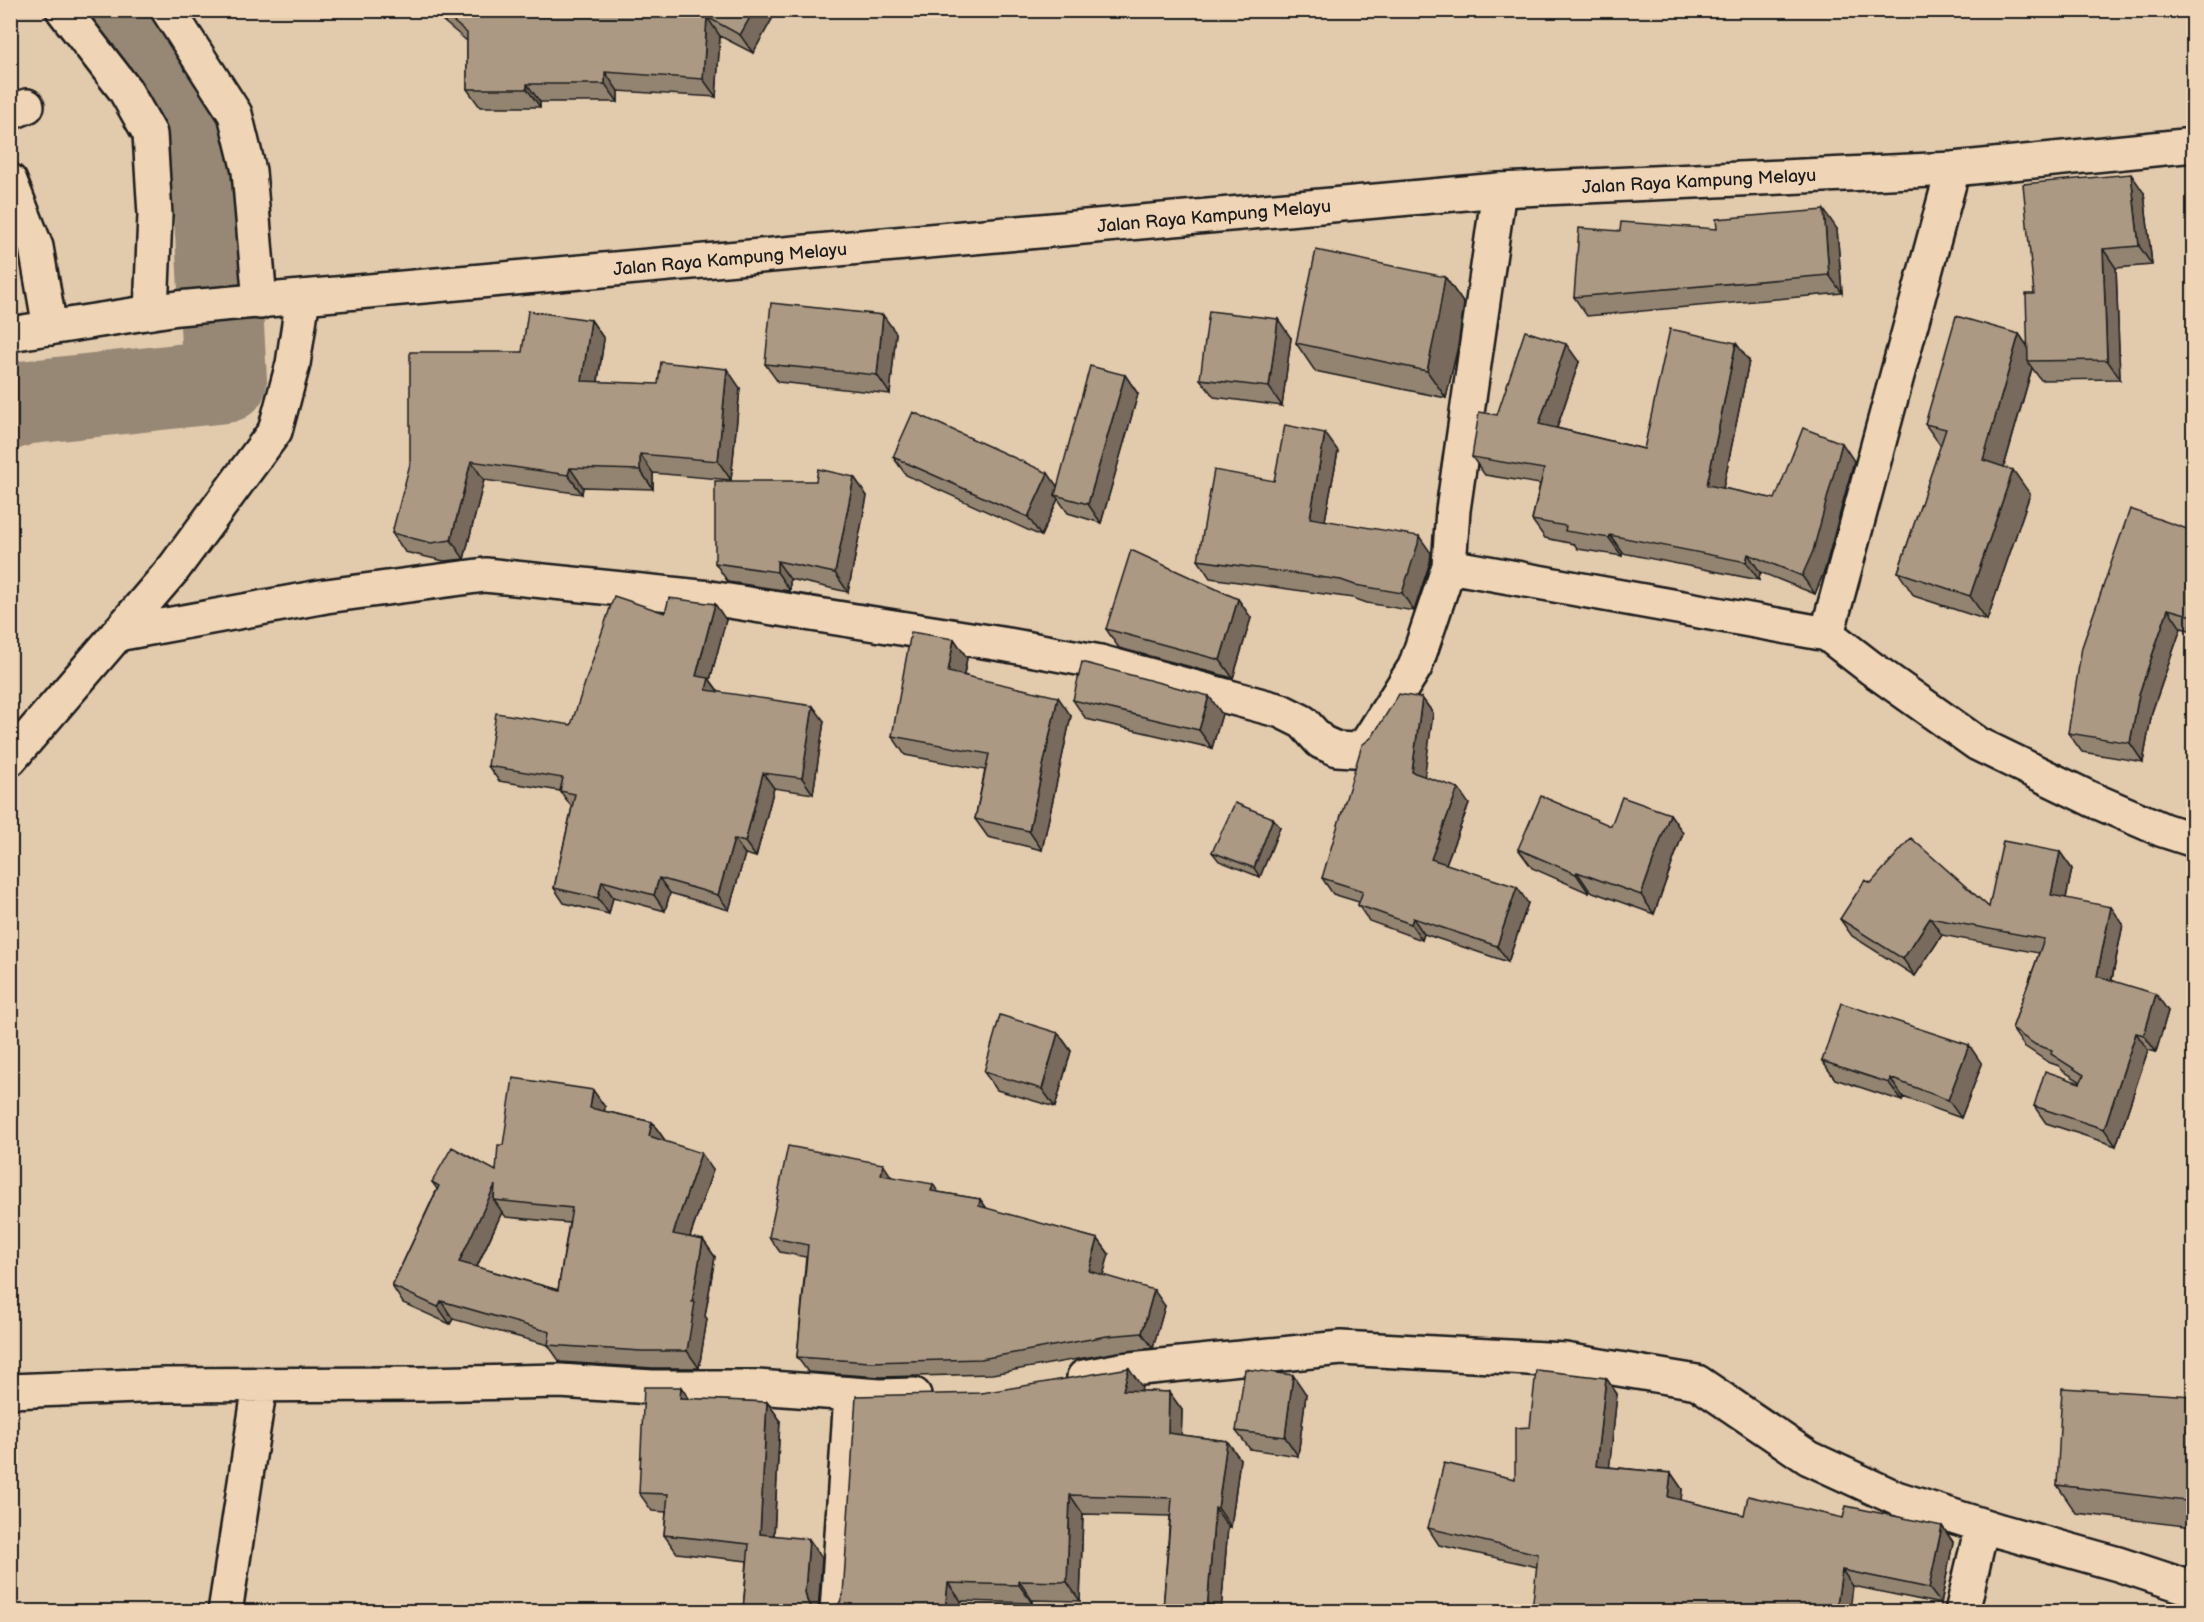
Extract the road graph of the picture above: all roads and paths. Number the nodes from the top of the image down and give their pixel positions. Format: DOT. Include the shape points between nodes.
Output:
graph roads {
  1 [pos="63,10"];
  2 [pos="168,10"];
  3 [pos="2193,145"];
  4 [pos="1953,169"];
  5 [pos="10,182"];
  6 [pos="1500,190"];
  7 [pos="303,297"];
  8 [pos="248,303"];
  9 [pos="164,310"];
  10 [pos="50,328"];
  11 [pos="10,334"];
  12 [pos="1449,566"];
  13 [pos="117,634"];
  14 [pos="1827,634"];
  15 [pos="10,759"];
  16 [pos="2193,840"];
  17 [pos="1052,1383"];
  18 [pos="260,1384"];
  19 [pos="10,1391"];
  20 [pos="851,1394"];
  21 [pos="948,1394"];
  22 [pos="1982,1526"];
  23 [pos="2193,1589"];
  24 [pos="225,1611"];
  25 [pos="837,1611"];
  26 [pos="1962,1611"];
  1 -- 9 [label="street" via="124,90 150,134"];
  2 -- 8 [label="street" via="236,114 249,171"];
  3 -- 4 [label="street, Jalan Raya Kampung Melayu"];
  4 -- 6 [label="street, Jalan Raya Kampung Melayu"];
  4 -- 14 [label="street"];
  5 -- 10 [label="street" via="36,248"];
  6 -- 7 [label="street, Jalan Raya Kampung Melayu"];
  6 -- 12 [label="street" via="1453,510"];
  7 -- 8 [label="street, Jalan Raya Kampung Melayu"];
  7 -- 13 [label="street" via="293,364 274,431 174,568"];
  8 -- 9 [label="street, Jalan Raya Kampung Melayu"];
  9 -- 10 [label="street, Jalan Raya Kampung Melayu"];
  10 -- 11 [label="street, Jalan Raya Kampung Melayu"];
  12 -- 13 [label="street" via="1415,667 1367,743 1354,750 1337,749 1321,742 1303,722 1281,711 1100,662 710,598 485,575 326,596"];
  12 -- 14 [label="street"];
  13 -- 15 [label="street"];
  14 -- 16 [label="street" via="1978,744 2091,799"];
  17 -- 22 [label="street" via="1121,1370 1341,1348 1565,1360 1697,1382 1809,1458 1896,1498"];
  18 -- 19 [label="street"];
  18 -- 20 [label="street" via="560,1381"];
  18 -- 24 [label="street"];
  20 -- 21 [label="street"];
  20 -- 25 [label="street"];
  22 -- 23 [label="street"];
  22 -- 26 [label="street"];
}
